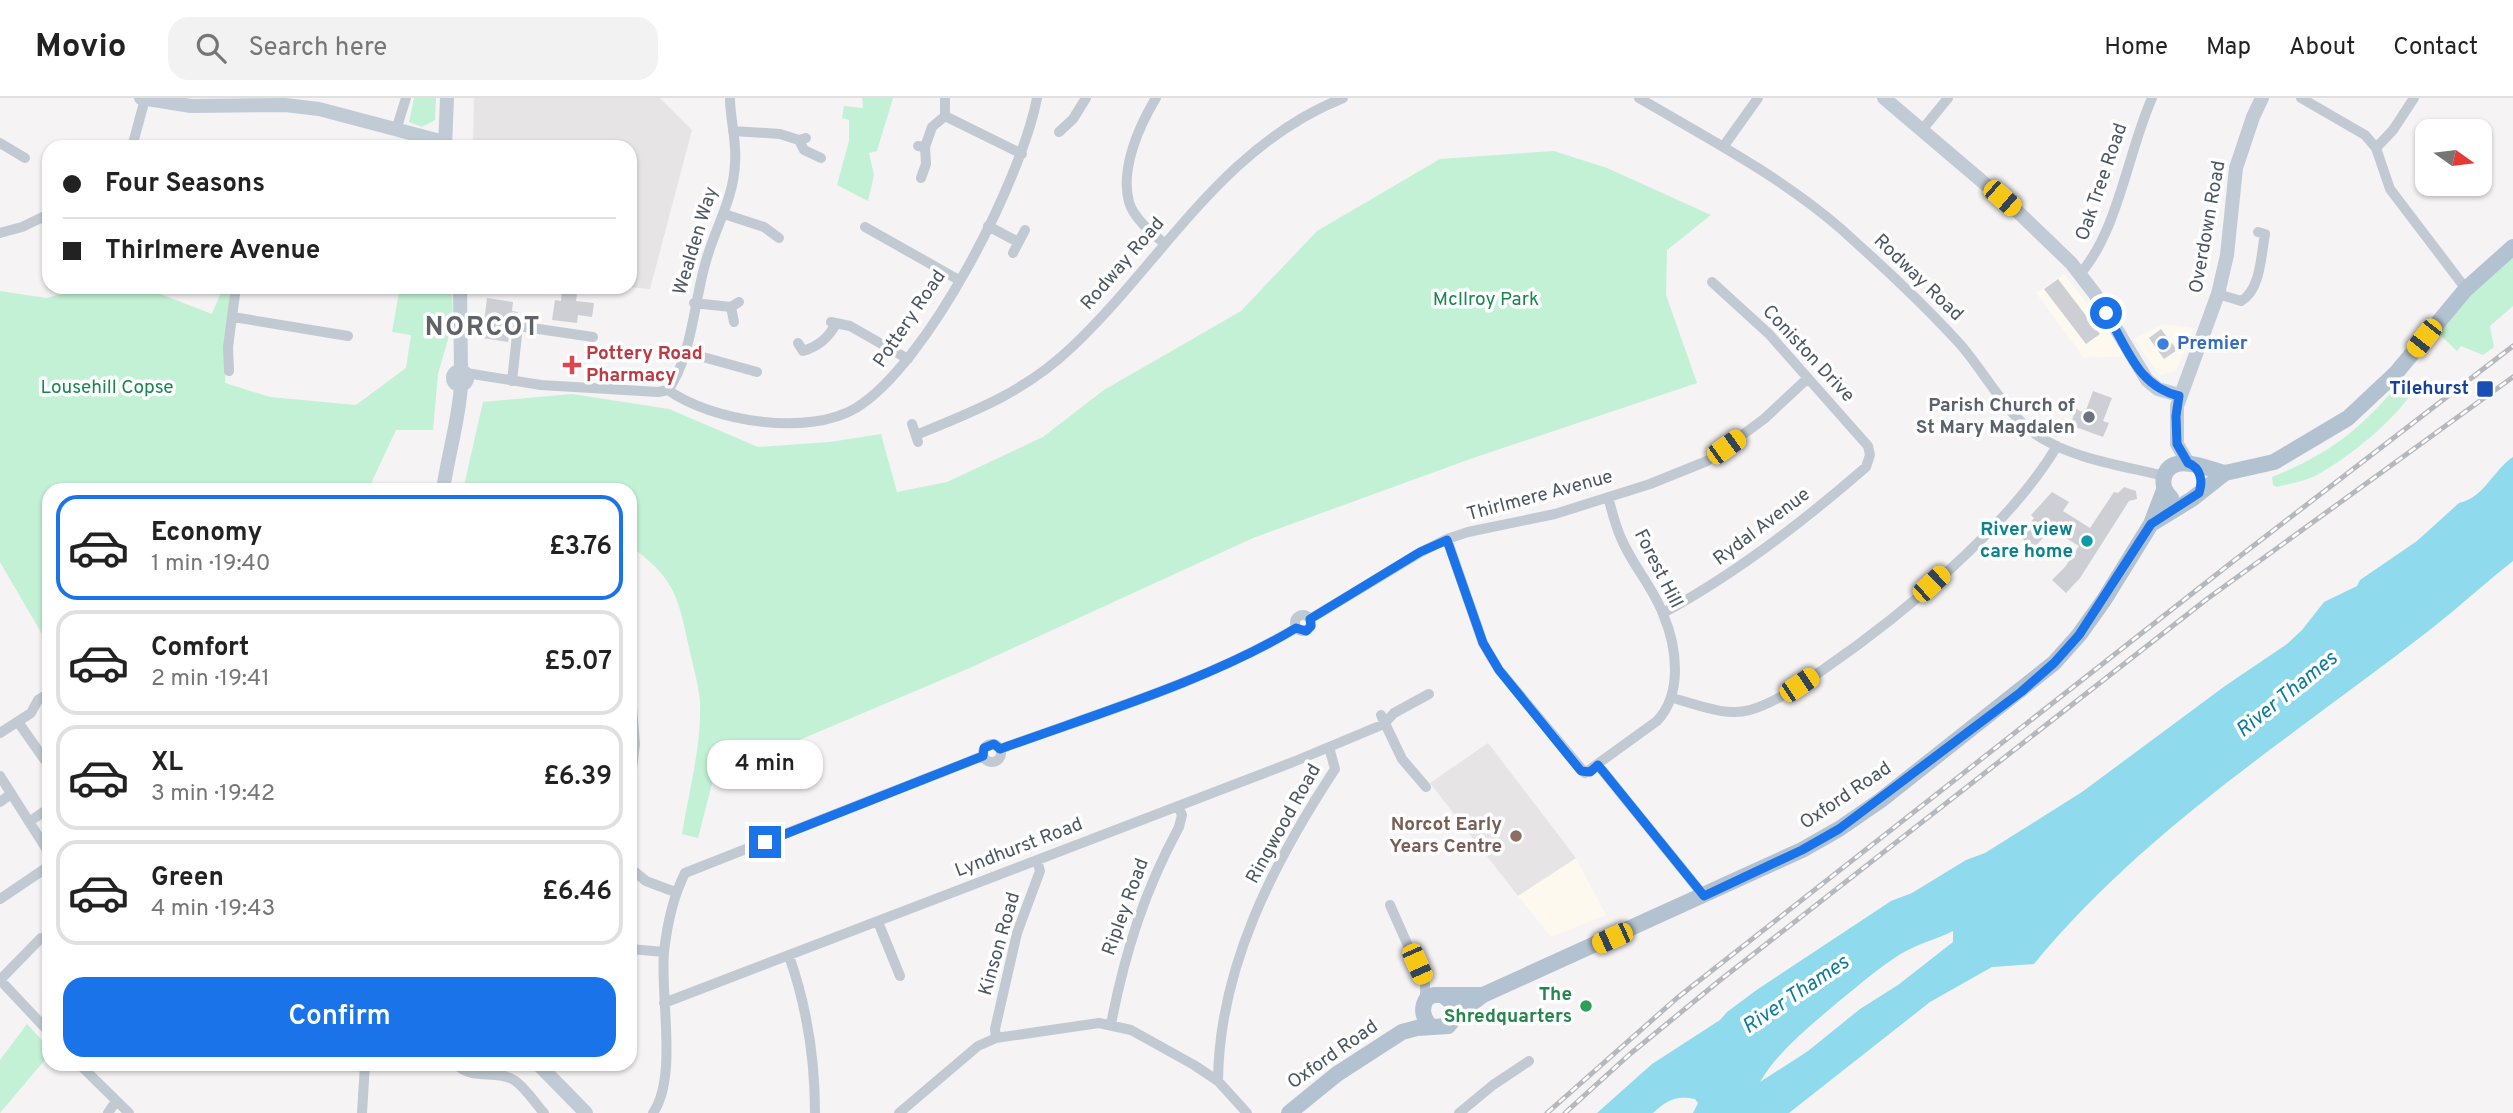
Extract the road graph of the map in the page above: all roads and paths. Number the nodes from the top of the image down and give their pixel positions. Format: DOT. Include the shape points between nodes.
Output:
graph roads {
  1 [pos="406,98"];
  2 [pos="447,98"];
  3 [pos="730,98"];
  4 [pos="945,98"];
  5 [pos="1037,98"];
  6 [pos="1086,98"];
  7 [pos="1156,98"];
  8 [pos="1343,98"];
  9 [pos="1639,98"];
  10 [pos="1758,98"];
  11 [pos="1884,98"];
  12 [pos="1948,98"];
  13 [pos="2152,98"];
  14 [pos="2262,98"];
  15 [pos="2301,98"];
  16 [pos="2414,98"];
  17 [pos="143,99"];
  18 [pos="945,116"];
  19 [pos="396,130"];
  20 [pos="1922,130"];
  21 [pos="733,131"];
  22 [pos="1059,132"];
  23 [pos="134,140"];
  24 [pos="429,140"];
  25 [pos="445,140"];
  26 [pos="0,144"];
  27 [pos="1723,147"];
  28 [pos="2376,148"];
  29 [pos="1022,153"];
  30 [pos="26,158"];
  31 [pos="821,158"];
  32 [pos="920,177"];
  33 [pos="724,214"];
  34 [pos="42,217"];
  35 [pos="988,226"];
  36 [pos="866,227"];
  37 [pos="1025,230"];
  38 [pos="2258,232"];
  39 [pos="0,233"];
  40 [pos="779,238"];
  41 [pos="1018,242"];
  42 [pos="1164,243"];
  43 [pos="2513,247"];
  44 [pos="1013,253"];
  45 [pos="2080,274"];
  46 [pos="959,280"];
  47 [pos="1712,282"];
  48 [pos="2466,289"];
  49 [pos="235,294"];
  50 [pos="460,294"];
  51 [pos="2218,295"];
  52 [pos="694,303"];
  53 [pos="233,317"];
  54 [pos="734,322"];
  55 [pos="348,335"];
  56 [pos="593,337"];
  57 [pos="798,342"];
  58 [pos="685,352"];
  59 [pos="908,359"];
  60 [pos="751,367"];
  61 [pos="229,371"];
  62 [pos="460,377"];
  63 [pos="1808,378"];
  64 [pos="507,381"];
  65 [pos="668,390"];
  66 [pos="2179,396"];
  67 [pos="915,434"];
  68 [pos="2177,444"];
  69 [pos="2057,446"];
  70 [pos="1870,455"];
  71 [pos="2191,464"];
  72 [pos="2225,473"];
  73 [pos="2166,478"];
  74 [pos="444,483"];
  75 [pos="2199,493"];
  76 [pos="1608,497"];
  77 [pos="2184,502"];
  78 [pos="2151,524"];
  79 [pos="1447,540"];
  80 [pos="1663,613"];
  81 [pos="1429,694"];
  82 [pos="42,698"];
  83 [pos="1672,698"];
  84 [pos="1382,719"];
  85 [pos="18,722"];
  86 [pos="0,733"];
  87 [pos="1329,747"];
  88 [pos="42,756"];
  89 [pos="1598,765"];
  90 [pos="0,776"];
  91 [pos="1426,787"];
  92 [pos="11,794"];
  93 [pos="0,802"];
  94 [pos="1178,806"];
  95 [pos="42,813"];
  96 [pos="29,822"];
  97 [pos="42,842"];
  98 [pos="1037,860"];
  99 [pos="42,871"];
  100 [pos="637,874"];
  101 [pos="675,892"];
  102 [pos="1704,896"];
  103 [pos="0,899"];
  104 [pos="1390,905"];
  105 [pos="878,922"];
  106 [pos="41,937"];
  107 [pos="637,950"];
  108 [pos="664,952"];
  109 [pos="789,956"];
  110 [pos="900,976"];
  111 [pos="0,980"];
  112 [pos="1483,995"];
  113 [pos="1433,1000"];
  114 [pos="664,1003"];
  115 [pos="1454,1017"];
  116 [pos="1111,1024"];
  117 [pos="42,1025"];
  118 [pos="1431,1027"];
  119 [pos="1402,1032"];
  120 [pos="996,1038"];
  121 [pos="1529,1061"];
  122 [pos="86,1071"];
  123 [pos="365,1071"];
  124 [pos="465,1071"];
  125 [pos="545,1071"];
  126 [pos="1218,1080"];
  127 [pos="116,1101"];
  128 [pos="108,1113"];
  129 [pos="129,1113"];
  130 [pos="362,1113"];
  131 [pos="544,1113"];
  132 [pos="586,1113"];
  133 [pos="653,1113"];
  134 [pos="815,1113"];
  135 [pos="899,1113"];
  136 [pos="1247,1113"];
  137 [pos="1289,1113"];
  138 [pos="1459,1113"];
  1 -- 19 [label="street"];
  2 -- 25 [label="street"];
  3 -- 21 [label="street, Wealden Way"];
  4 -- 18 [label="street"];
  5 -- 29 [label="street, Pottery Road"];
  6 -- 22 [label="street"];
  7 -- 42 [label="street" via="1134,146 1126,182 1129,205"];
  8 -- 42 [label="street, Rodway Road" via="1262,143 1210,191"];
  9 -- 27 [label="street, Rodway Road"];
  10 -- 27 [label="street"];
  11 -- 20 [label="street"];
  12 -- 20 [label="street"];
  13 -- 45 [label="street, Oak Tree Road" via="2101,247"];
  14 -- 51 [label="street, Overdown Road" via="2236,168"];
  15 -- 28 [label="street" via="2365,135"];
  16 -- 28 [label="street"];
  17 -- 19 [label="street" via="191,106 308,108"];
  17 -- 23 [label="street"];
  18 -- 29 [label="street"];
  18 -- 32 [label="street" via="932,127 922,146 926,164"];
  19 -- 24 [label="street"];
  20 -- 45 [label="street" via="2017,211"];
  21 -- 31 [label="street" via="803,139 804,150"];
  21 -- 33 [label="street, Wealden Way" via="736,162"];
  26 -- 30 [label="street"];
  27 -- 69 [label="street, Rodway Road" via="1806,203 1887,270 1960,344 2026,426"];
  28 -- 48 [label="street" via="2390,189"];
  29 -- 35 [label="street, Pottery Road"];
  33 -- 40 [label="street" via="764,227"];
  33 -- 52 [label="street, Wealden Way"];
  34 -- 39 [label="street"];
  35 -- 41 [label="street"];
  35 -- 46 [label="street, Pottery Road"];
  36 -- 46 [label="street"];
  37 -- 41 [label="street"];
  38 -- 51 [label="street" via="2265,234 2254,289 2241,301"];
  41 -- 44 [label="street"];
  42 -- 67 [label="street, Rodway Road" via="1099,320 1027,383 988,406"];
  43 -- 48 [label="main road"];
  45 -- 66 [label="street" via="2147,380"];
  46 -- 59 [label="street, Pottery Road"];
  47 -- 63 [label="street, Coniston Drive" via="1769,334"];
  48 -- 72 [label="main road" via="2396,373 2348,418 2274,462"];
  49 -- 53 [label="street"];
  50 -- 62 [label="street"];
  51 -- 66 [label="street, Overdown Road"];
  52 -- 54 [label="street" via="735,305"];
  52 -- 58 [label="street, Wealden Way"];
  53 -- 55 [label="street"];
  53 -- 61 [label="street"];
  56 -- 64 [label="street" via="519,326"];
  57 -- 59 [label="street" via="803,351 815,347 834,323 850,326"];
  58 -- 60 [label="street"];
  58 -- 65 [label="street, Wealden Way"];
  59 -- 65 [label="street, Pottery Road" via="881,391 832,418 758,421 699,407"];
  62 -- 64 [label="street, Pottery Road"];
  62 -- 74 [label="street" via="460,408"];
  63 -- 70 [label="street, Coniston Drive" via="1868,446"];
  63 -- 76 [label="street, Thirlmere Avenue" via="1764,419 1707,461"];
  64 -- 65 [label="street, Pottery Road"];
  66 -- 68 [label="street, Overdown Road"];
  68 -- 71 [label="street"];
  68 -- 73 [label="street, Overdown Road"];
  69 -- 73 [label="street, Rodway Road"];
  69 -- 83 [label="street" via="2043,470 1984,534 1913,601 1855,648 1781,698 1748,711 1729,712"];
  70 -- 80 [label="street, Rydal Avenue" via="1866,467 1811,515 1704,591"];
  71 -- 72 [label="main road"];
  71 -- 73 [label="main road" via="2179,463"];
  71 -- 75 [label="main road" via="2201,478"];
  72 -- 75 [label="main road"];
  73 -- 77 [label="main road" via="2173,499"];
  73 -- 78 [label="main road, Oxford Road"];
  75 -- 77 [label="main road"];
  76 -- 79 [label="street, Thirlmere Avenue"];
  76 -- 80 [label="street, Forest Hill" via="1620,538"];
  77 -- 78 [label="main road, Oxford Road"];
  78 -- 102 [label="main road, Oxford Road" via="2079,635 2021,692 1847,824"];
  79 -- 89 [label="street" via="1483,643 1499,670 1581,771 1590,772"];
  79 -- 101 [label="street, Thirlmere Avenue" via="1310,619 1308,630 1296,628 1260,649 1000,749 995,762 983,756 692,870 685,873"];
  80 -- 83 [label="street, Forest Hill" via="1672,645"];
  81 -- 84 [label="street, Lyndhurst Road"];
  82 -- 85 [label="street"];
  83 -- 89 [label="street" via="1657,720"];
  84 -- 87 [label="street, Lyndhurst Road"];
  84 -- 91 [label="street" via="1402,759"];
  85 -- 86 [label="street"];
  85 -- 88 [label="street"];
  87 -- 94 [label="street, Lyndhurst Road"];
  87 -- 126 [label="street, Ringwood Road" via="1335,769 1278,864 1245,940 1228,996"];
  89 -- 102 [label="street"];
  90 -- 92 [label="street"];
  92 -- 93 [label="street"];
  92 -- 96 [label="street"];
  94 -- 98 [label="street, Lyndhurst Road"];
  94 -- 116 [label="street, Ripley Road" via="1182,815 1179,827 1141,907"];
  95 -- 96 [label="street"];
  96 -- 97 [label="street"];
  98 -- 105 [label="street, Lyndhurst Road"];
  98 -- 120 [label="street, Kinson Road" via="1040,871 1017,933"];
  99 -- 103 [label="street"];
  100 -- 101 [label="street"];
  101 -- 108 [label="street"];
  102 -- 112 [label="main road, Oxford Road"];
  104 -- 113 [label="street"];
  105 -- 109 [label="street, Lyndhurst Road"];
  105 -- 110 [label="street"];
  106 -- 111 [label="street"];
  107 -- 108 [label="street"];
  108 -- 114 [label="street"];
  109 -- 114 [label="street, Lyndhurst Road"];
  109 -- 134 [label="street" via="806,1012"];
  111 -- 117 [label="street"];
  112 -- 113 [label="main road, Oxford Road"];
  112 -- 115 [label="main road, Oxford Road"];
  113 -- 115 [label="main road" via="1452,1003"];
  113 -- 118 [label="main road" via="1425,1019"];
  113 -- 119 [label="main road, Oxford Road"];
  114 -- 133 [label="street" via="665,1080"];
  115 -- 118 [label="main road" via="1448,1026"];
  116 -- 120 [label="street"];
  116 -- 126 [label="street"];
  118 -- 119 [label="main road, Oxford Road"];
  119 -- 137 [label="main road, Oxford Road" via="1329,1080"];
  120 -- 135 [label="street" via="978,1046"];
  121 -- 138 [label="street"];
  122 -- 127 [label="street"];
  123 -- 130 [label="street"];
  124 -- 131 [label="street" via="515,1081"];
  125 -- 132 [label="street"];
  126 -- 136 [label="street"];
  127 -- 128 [label="street"];
  127 -- 129 [label="street"];
}
